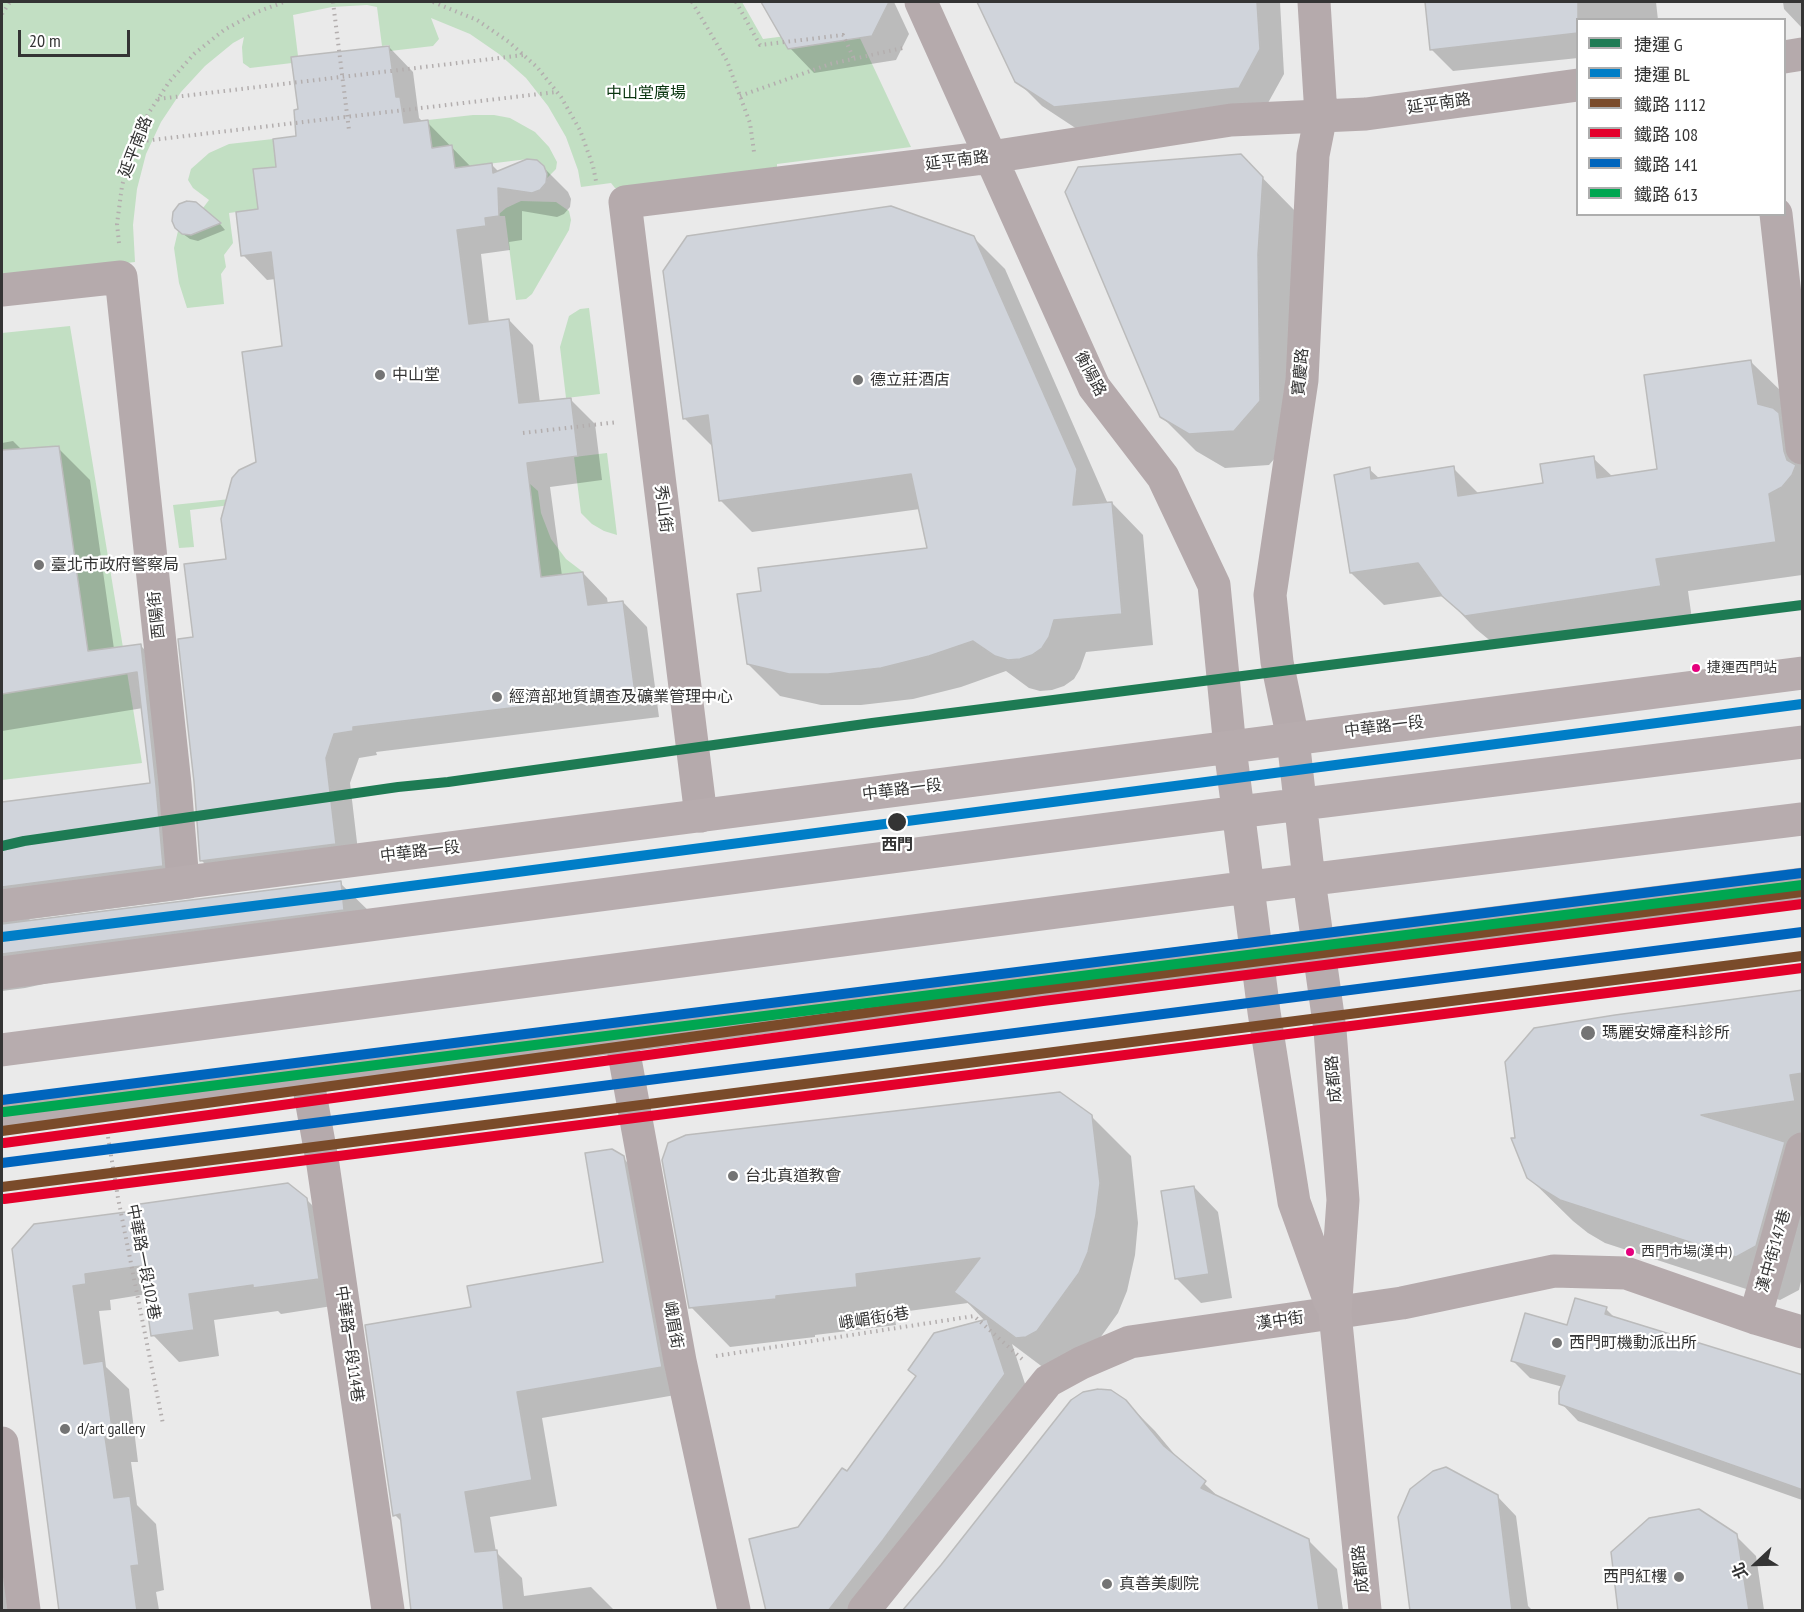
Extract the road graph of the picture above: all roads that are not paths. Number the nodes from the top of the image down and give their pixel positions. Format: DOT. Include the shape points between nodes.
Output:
graph roads {
  1 [pos="921,2"];
  2 [pos="1314,2"];
  3 [pos="1803,54"];
  4 [pos="1786,57"];
  5 [pos="1576,85"];
  6 [pos="1320,115"];
  7 [pos="991,157"];
  8 [pos="625,202"];
  9 [pos="1776,216"];
  10 [pos="2,290"];
  11 [pos="1803,448"];
  12 [pos="1803,673"];
  13 [pos="1293,739"];
  14 [pos="1803,742"];
  15 [pos="1230,748"];
  16 [pos="1301,804"];
  17 [pos="1238,812"];
  18 [pos="701,816"];
  19 [pos="1803,819"];
  20 [pos="1309,880"];
  21 [pos="183,882"];
  22 [pos="1803,884"];
  23 [pos="1249,887"];
  24 [pos="2,906"];
  25 [pos="1318,946"];
  26 [pos="1257,954"];
  27 [pos="2,973"];
  28 [pos="621,1037"];
  29 [pos="2,1050"];
  30 [pos="307,1077"];
  31 [pos="2,1117"];
  32 [pos="1803,1149"];
  33 [pos="1335,1313"];
  34 [pos="1755,1318"];
  35 [pos="1803,1332"];
  36 [pos="2,1443"];
  37 [pos="24,1611"];
  38 [pos="388,1611"];
  39 [pos="734,1611"];
  40 [pos="864,1611"];
  41 [pos="1365,1611"];
  1 -- 7 [label="street, 衡陽路"];
  2 -- 6 [label="street, 寶慶路"];
  3 -- 4 [label="street"];
  5 -- 6 [label="street, 延平南路" via="1366,114"];
  6 -- 7 [label="street, 延平南路" via="1231,120"];
  6 -- 13 [label="street, 寶慶路" via="1313,155 1302,380 1270,595 1277,662"];
  7 -- 8 [label="street, 延平南路"];
  7 -- 15 [label="street, 衡陽路" via="1094,387 1163,477 1214,585"];
  8 -- 18 [label="street, 秀山街"];
  9 -- 11 [label="street"];
  10 -- 21 [label="street, 酉陽街" via="121,277"];
  12 -- 13 [label="main road, 中華路一段"];
  13 -- 15 [label="main road, 中華路一段"];
  13 -- 16 [label="main road, 成都路"];
  14 -- 16 [label="main road"];
  15 -- 17 [label="main road, 成都路"];
  15 -- 18 [label="main road, 中華路一段"];
  16 -- 17 [label="main road"];
  16 -- 20 [label="main road, 成都路"];
  17 -- 23 [label="main road, 成都路"];
  17 -- 27 [label="main road"];
  18 -- 21 [label="main road, 中華路一段"];
  19 -- 20 [label="main road"];
  20 -- 23 [label="main road"];
  20 -- 25 [label="main road, 成都路"];
  21 -- 24 [label="main road, 中華路一段"];
  22 -- 25 [label="main road"];
  23 -- 26 [label="main road, 成都路"];
  23 -- 29 [label="main road"];
  25 -- 26 [label="main road"];
  25 -- 33 [label="main road, 成都路" via="1330,1030 1344,1200"];
  26 -- 28 [label="main road"];
  26 -- 33 [label="main road, 成都路" via="1294,1202"];
  28 -- 30 [label="main road"];
  28 -- 39 [label="street, 峨眉街" via="680,1361"];
  30 -- 31 [label="main road"];
  30 -- 38 [label="street, 中華路一段114巷"];
  32 -- 34 [label="street, 漢中街147巷"];
  33 -- 34 [label="street, 漢中街" via="1402,1304 1554,1271 1626,1273"];
  33 -- 40 [label="street, 漢中街" via="1130,1342 1047,1381"];
  33 -- 41 [label="main road, 成都路"];
  34 -- 35 [label="street, 漢中街"];
  36 -- 37 [label="street"];
}
